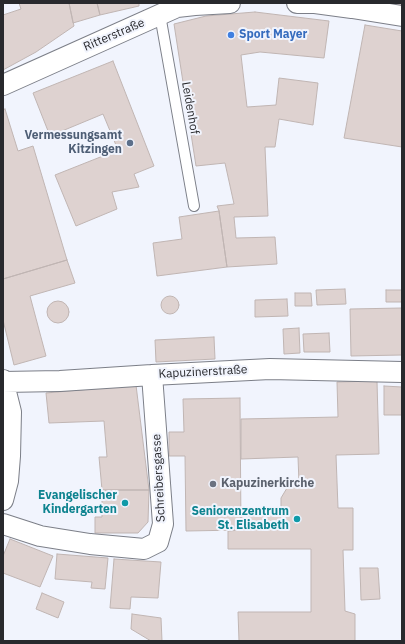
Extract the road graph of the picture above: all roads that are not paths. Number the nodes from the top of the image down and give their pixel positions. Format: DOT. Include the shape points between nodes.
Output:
graph roads {
  1 [pos="230,3"];
  2 [pos="298,3"];
  3 [pos="160,15"];
  4 [pos="402,16"];
  5 [pos="3,85"];
  6 [pos="194,206"];
  7 [pos="402,372"];
  8 [pos="152,375"];
  9 [pos="3,381"];
  10 [pos="3,500"];
  11 [pos="3,524"];
  1 -- 3 [label="street, Ritterstraße" via="177,8"];
  2 -- 4 [label="street" via="315,3"];
  3 -- 5 [label="street, Ritterstraße"];
  3 -- 6 [label="lane, Leidenhof"];
  7 -- 8 [label="street, Kapuzinerstraße" via="270,369"];
  8 -- 9 [label="street, Kapuzinerstraße" via="60,381"];
  8 -- 11 [label="street, Schreibersgasse" via="163,524 158,542 144,549 90,544 40,536"];
  9 -- 10 [label="street" via="11,412 8,481"];
}
